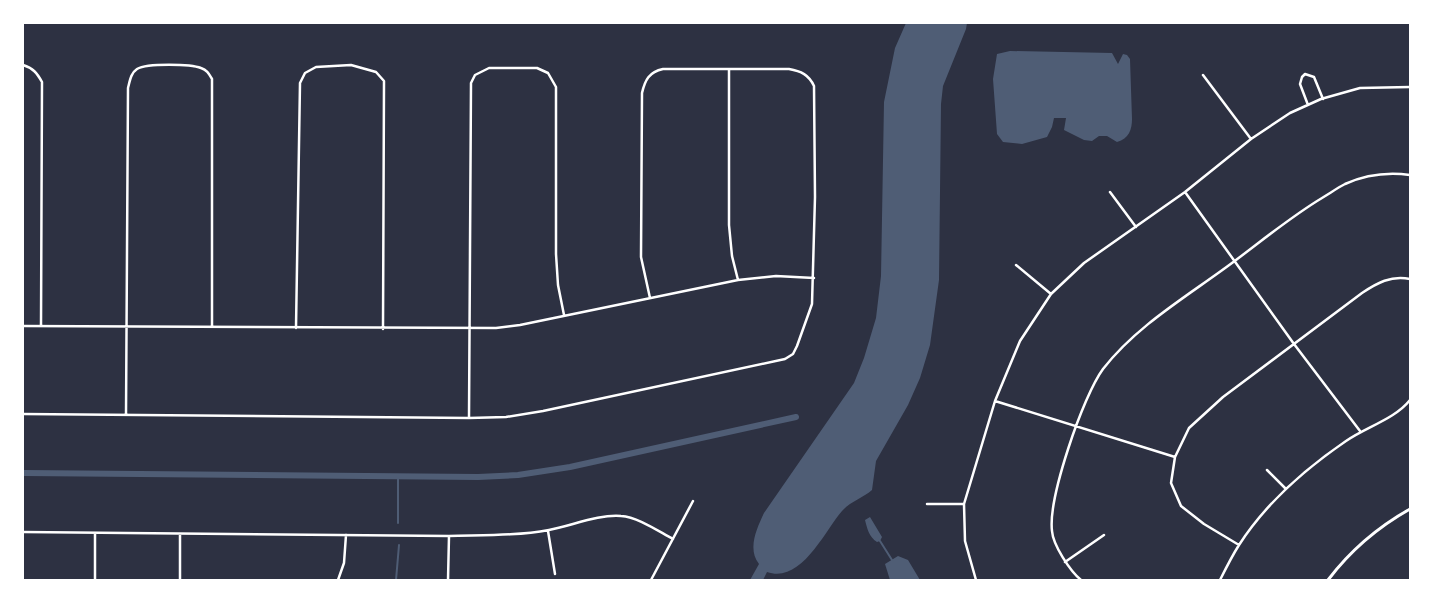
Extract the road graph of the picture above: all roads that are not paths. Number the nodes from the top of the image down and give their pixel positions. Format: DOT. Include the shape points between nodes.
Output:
graph roads {
  1 [pos="23,65"];
  2 [pos="729,70"];
  3 [pos="1203,74"];
  4 [pos="1410,87"];
  5 [pos="1323,98"];
  6 [pos="1308,105"];
  7 [pos="1251,139"];
  8 [pos="1410,175"];
  9 [pos="1110,192"];
  10 [pos="1185,192"];
  11 [pos="1136,227"];
  12 [pos="1236,260"];
  13 [pos="1016,265"];
  14 [pos="814,278"];
  15 [pos="1410,278"];
  16 [pos="738,280"];
  17 [pos="1051,294"];
  18 [pos="650,298"];
  19 [pos="564,316"];
  20 [pos="23,326"];
  21 [pos="41,326"];
  22 [pos="126,326"];
  23 [pos="212,327"];
  24 [pos="296,328"];
  25 [pos="383,329"];
  26 [pos="470,329"];
  27 [pos="1294,344"];
  28 [pos="1410,400"];
  29 [pos="995,401"];
  30 [pos="23,414"];
  31 [pos="126,415"];
  32 [pos="469,418"];
  33 [pos="1076,427"];
  34 [pos="1360,431"];
  35 [pos="1175,457"];
  36 [pos="1266,470"];
  37 [pos="1286,489"];
  38 [pos="693,501"];
  39 [pos="927,504"];
  40 [pos="964,504"];
  41 [pos="1410,509"];
  42 [pos="548,530"];
  43 [pos="23,532"];
  44 [pos="96,534"];
  45 [pos="180,534"];
  46 [pos="346,535"];
  47 [pos="1104,535"];
  48 [pos="449,536"];
  49 [pos="673,539"];
  50 [pos="1239,545"];
  51 [pos="1065,562"];
  52 [pos="555,574"];
  53 [pos="95,580"];
  54 [pos="180,580"];
  55 [pos="338,580"];
  56 [pos="448,580"];
  57 [pos="651,580"];
  58 [pos="976,580"];
  59 [pos="1081,580"];
  60 [pos="1220,580"];
  61 [pos="1328,580"];
  1 -- 21 [label="street" via="32,68 42,82"];
  2 -- 14 [label="street" via="800,71 810,78 814,86"];
  2 -- 16 [label="street" via="728,225"];
  2 -- 18 [label="street" via="663,69 654,71 645,80 642,93 641,257"];
  3 -- 7 [label="street"];
  4 -- 5 [label="street" via="1360,88"];
  5 -- 6 [label="street"];
  5 -- 6 [label="street" via="1314,77 1305,74 1300,84"];
  6 -- 7 [label="street" via="1290,113"];
  7 -- 10 [label="street"];
  8 -- 12 [label="street" via="1376,174 1345,184 1311,205"];
  9 -- 11 [label="street"];
  10 -- 11 [label="street"];
  10 -- 12 [label="street"];
  11 -- 17 [label="street" via="1084,263"];
  12 -- 27 [label="street"];
  12 -- 33 [label="street" via="1147,325 1120,349 1092,386"];
  13 -- 17 [label="street"];
  14 -- 16 [label="street" via="776,276"];
  14 -- 32 [label="street" via="812,304 793,354 776,362 543,411 506,417"];
  15 -- 27 [label="street" via="1399,276 1380,281"];
  16 -- 18 [label="street"];
  17 -- 29 [label="street" via="1020,341"];
  18 -- 19 [label="street"];
  19 -- 26 [label="street" via="520,325"];
  19 -- 26 [label="street" via="556,254 556,87 548,73 537,68 489,68 475,75 471,83"];
  20 -- 21 [label="street"];
  21 -- 22 [label="street"];
  22 -- 23 [label="street"];
  22 -- 23 [label="street" via="128,88 132,74 138,68 147,65 193,66 208,71 212,79"];
  22 -- 31 [label="street"];
  23 -- 24 [label="street"];
  24 -- 25 [label="street"];
  24 -- 25 [label="street" via="300,84 305,73 316,67 351,65 376,72 384,81"];
  25 -- 26 [label="street"];
  26 -- 32 [label="street"];
  27 -- 34 [label="street"];
  27 -- 35 [label="street" via="1200,417 1189,428"];
  28 -- 34 [label="street" via="1406,406"];
  29 -- 33 [label="street"];
  29 -- 40 [label="street"];
  30 -- 31 [label="street"];
  31 -- 32 [label="street"];
  33 -- 35 [label="street"];
  33 -- 51 [label="street" via="1052,506 1052,533"];
  34 -- 37 [label="street" via="1324,456"];
  35 -- 50 [label="street" via="1171,483 1181,506 1204,524"];
  36 -- 37 [label="street"];
  37 -- 50 [label="street"];
  38 -- 49 [label="street"];
  39 -- 40 [label="street"];
  40 -- 58 [label="street" via="964,541"];
  41 -- 61 [label="street" via="1368,538"];
  42 -- 48 [label="street" via="505,535"];
  42 -- 49 [label="street" via="620,516 632,519"];
  42 -- 52 [label="street"];
  43 -- 44 [label="street"];
  44 -- 45 [label="street"];
  44 -- 53 [label="street"];
  45 -- 46 [label="street"];
  45 -- 54 [label="street"];
  46 -- 48 [label="street"];
  46 -- 55 [label="street" via="344,563"];
  47 -- 51 [label="street"];
  48 -- 56 [label="street"];
  49 -- 57 [label="street"];
  50 -- 60 [label="street"];
  51 -- 59 [label="street"];
}
